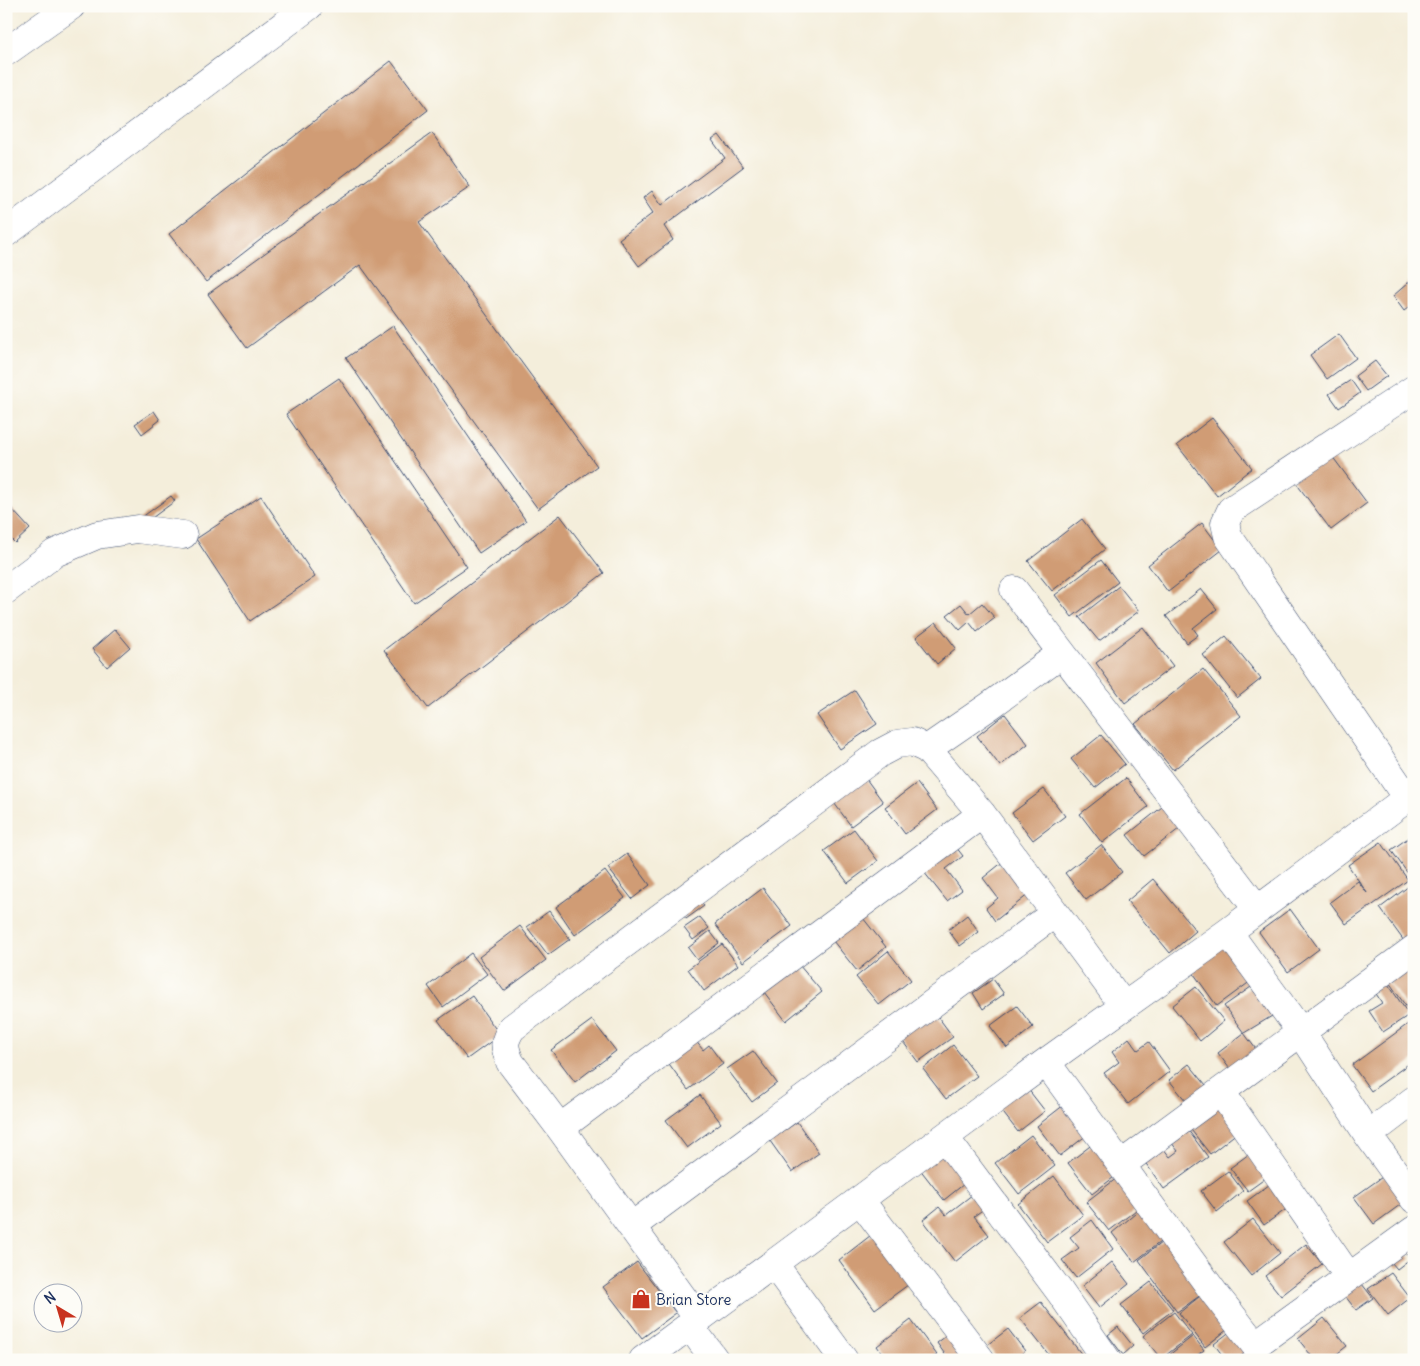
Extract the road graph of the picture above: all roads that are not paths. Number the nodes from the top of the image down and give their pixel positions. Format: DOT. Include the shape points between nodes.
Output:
graph roads {
  1 [pos="71,6"];
  2 [pos="309,6"];
  3 [pos="6,52"];
  4 [pos="6,234"];
  5 [pos="1414,389"];
  6 [pos="183,535"];
  7 [pos="6,590"];
  8 [pos="1014,590"];
  9 [pos="1062,653"];
  10 [pos="927,749"];
  11 [pos="1411,795"];
  12 [pos="982,814"];
  13 [pos="1258,910"];
  14 [pos="1054,913"];
  15 [pos="1228,932"];
  16 [pos="1414,949"];
  17 [pos="1124,1006"];
  18 [pos="1301,1032"];
  19 [pos="1046,1062"];
  20 [pos="1221,1092"];
  21 [pos="1414,1100"];
  22 [pos="560,1128"];
  23 [pos="1368,1135"];
  24 [pos="945,1138"];
  25 [pos="1122,1164"];
  26 [pos="1414,1199"];
  27 [pos="860,1200"];
  28 [pos="632,1226"];
  29 [pos="1414,1230"];
  30 [pos="774,1264"];
  31 [pos="1349,1277"];
  32 [pos="695,1323"];
  33 [pos="643,1360"];
  34 [pos="715,1360"];
  35 [pos="844,1360"];
  36 [pos="981,1360"];
  37 [pos="1107,1360"];
  1 -- 3 [label="street"];
  2 -- 4 [label="street"];
  5 -- 11 [label="street" via="1231,510 1225,523 1228,536"];
  6 -- 7 [label="street" via="138,529 97,535 55,553"];
  8 -- 9 [label="street"];
  9 -- 10 [label="street"];
  9 -- 13 [label="street"];
  10 -- 12 [label="street"];
  10 -- 22 [label="street" via="912,742 880,752 512,1028 505,1040 510,1062"];
  11 -- 13 [label="street"];
  12 -- 14 [label="street"];
  12 -- 22 [label="street"];
  13 -- 15 [label="street"];
  14 -- 17 [label="street"];
  14 -- 28 [label="street"];
  15 -- 17 [label="street"];
  15 -- 18 [label="street"];
  16 -- 18 [label="street"];
  17 -- 19 [label="street"];
  18 -- 20 [label="street"];
  18 -- 23 [label="street"];
  19 -- 24 [label="street"];
  19 -- 25 [label="street"];
  20 -- 25 [label="street"];
  20 -- 31 [label="street"];
  21 -- 23 [label="street"];
  22 -- 28 [label="street"];
  23 -- 26 [label="street"];
  24 -- 27 [label="street"];
  24 -- 37 [label="street"];
  25 -- 31 [label="street" via="1255,1345"];
  27 -- 30 [label="street"];
  27 -- 36 [label="street"];
  28 -- 32 [label="street"];
  29 -- 31 [label="street"];
  30 -- 32 [label="street"];
  30 -- 35 [label="street"];
  32 -- 33 [label="street"];
  32 -- 34 [label="street"];
}
